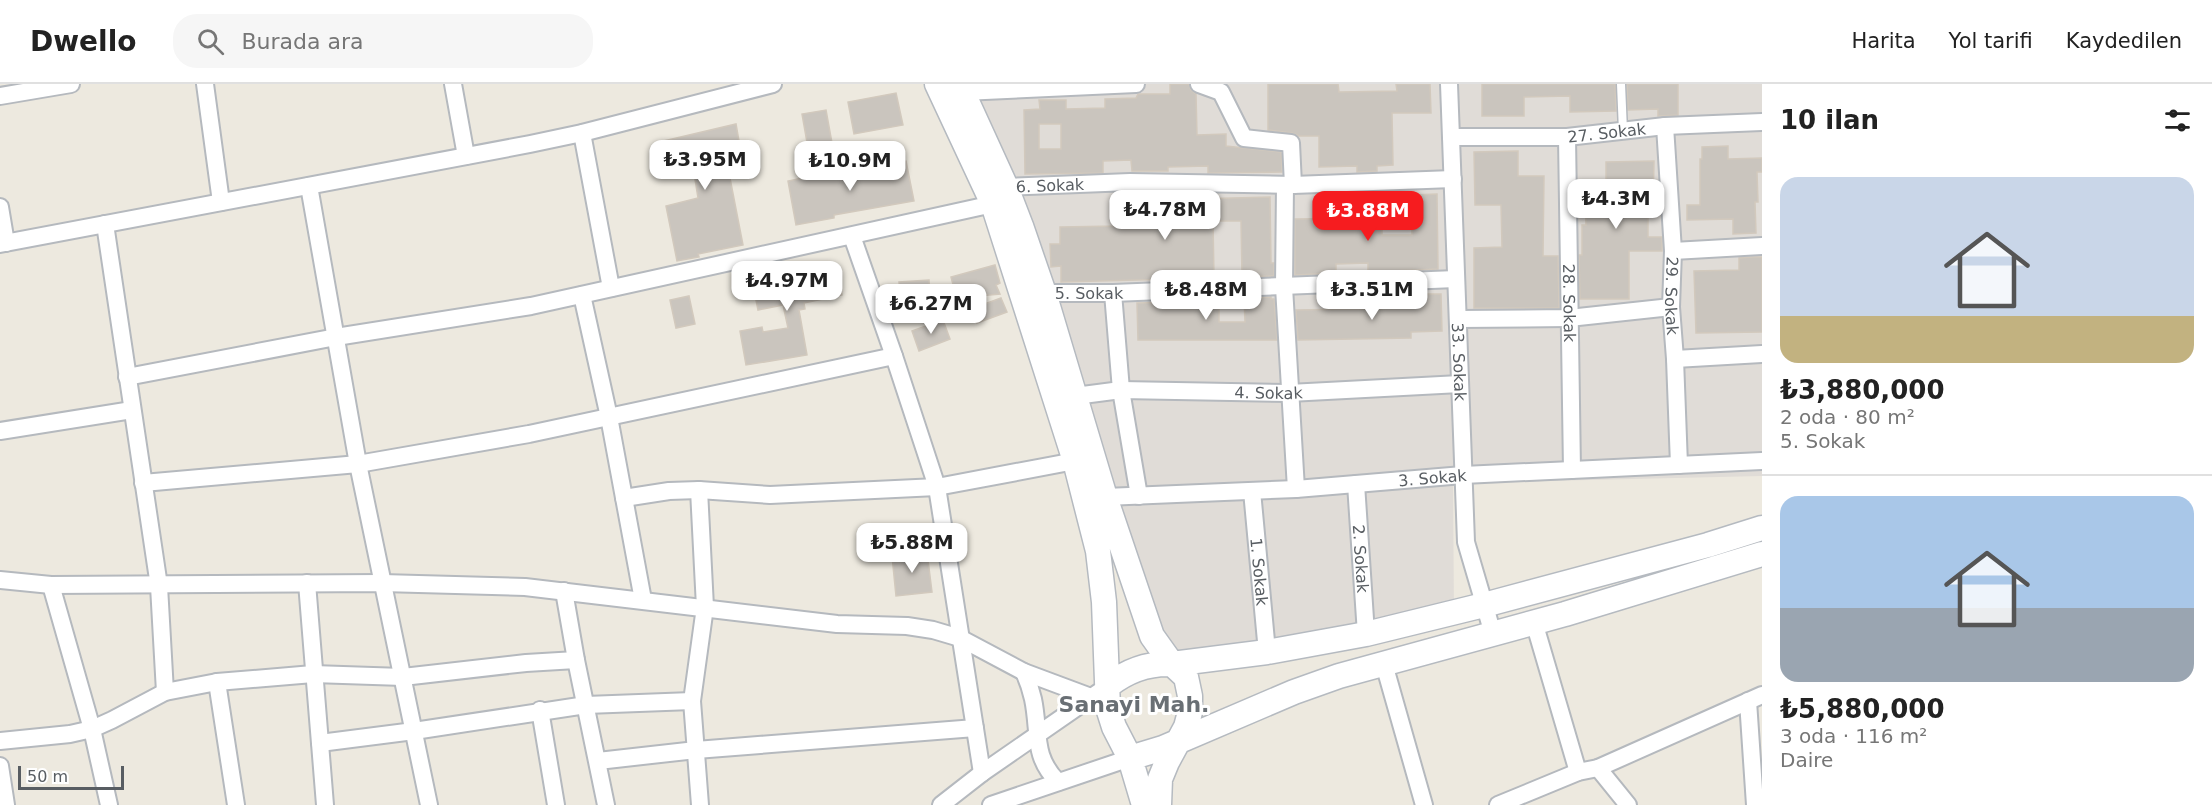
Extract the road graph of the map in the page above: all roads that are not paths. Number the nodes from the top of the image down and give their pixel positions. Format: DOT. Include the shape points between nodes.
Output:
graph roads {
  1 [pos="71,84"];
  2 [pos="205,84"];
  3 [pos="453,84"];
  4 [pos="937,84"];
  5 [pos="1136,84"];
  6 [pos="1199,84"];
  7 [pos="1449,84"];
  8 [pos="1621,84"];
  9 [pos="764,85"];
  10 [pos="961,88"];
  11 [pos="0,96"];
  12 [pos="1762,122"];
  13 [pos="1665,126"];
  14 [pos="1623,131"];
  15 [pos="582,133"];
  16 [pos="1451,137"];
  17 [pos="1567,137"];
  18 [pos="466,156"];
  19 [pos="1453,179"];
  20 [pos="1289,185"];
  21 [pos="309,186"];
  22 [pos="1000,195"];
  23 [pos="221,202"];
  24 [pos="0,207"];
  25 [pos="105,224"];
  26 [pos="852,236"];
  27 [pos="3,244"];
  28 [pos="1762,246"];
  29 [pos="1673,251"];
  30 [pos="1456,279"];
  31 [pos="1284,287"];
  32 [pos="611,288"];
  33 [pos="1044,293"];
  34 [pos="1113,293"];
  35 [pos="582,295"];
  36 [pos="1671,307"];
  37 [pos="1569,318"];
  38 [pos="1458,319"];
  39 [pos="336,337"];
  40 [pos="1762,354"];
  41 [pos="894,356"];
  42 [pos="1676,359"];
  43 [pos="127,377"];
  44 [pos="1460,384"];
  45 [pos="1120,390"];
  46 [pos="1289,393"];
  47 [pos="1075,396"];
  48 [pos="132,410"];
  49 [pos="609,417"];
  50 [pos="0,431"];
  51 [pos="1762,460"];
  52 [pos="1075,461"];
  53 [pos="358,464"];
  54 [pos="1679,465"];
  55 [pos="1572,470"];
  56 [pos="1463,475"];
  57 [pos="143,483"];
  58 [pos="1356,484"];
  59 [pos="937,487"];
  60 [pos="1296,489"];
  61 [pos="699,490"];
  62 [pos="1252,491"];
  63 [pos="1139,495"];
  64 [pos="1104,497"];
  65 [pos="624,498"];
  66 [pos="1762,528"];
  67 [pos="1762,554"];
  68 [pos="0,580"];
  69 [pos="306,583"];
  70 [pos="382,583"];
  71 [pos="51,585"];
  72 [pos="159,586"];
  73 [pos="564,591"];
  74 [pos="643,600"];
  75 [pos="1484,605"];
  76 [pos="705,607"];
  77 [pos="1534,622"];
  78 [pos="1366,634"];
  79 [pos="1493,634"];
  80 [pos="960,638"];
  81 [pos="1267,652"];
  82 [pos="576,660"];
  83 [pos="1172,664"];
  84 [pos="1384,664"];
  85 [pos="1024,672"];
  86 [pos="313,674"];
  87 [pos="403,677"];
  88 [pos="217,682"];
  89 [pos="1100,691"];
  90 [pos="165,692"];
  91 [pos="1755,698"];
  92 [pos="692,701"];
  93 [pos="586,705"];
  94 [pos="540,710"];
  95 [pos="975,728"];
  96 [pos="92,729"];
  97 [pos="414,731"];
  98 [pos="1037,735"];
  99 [pos="1179,740"];
  100 [pos="0,741"];
  101 [pos="320,743"];
  102 [pos="696,750"];
  103 [pos="1130,758"];
  104 [pos="598,761"];
  105 [pos="0,766"];
  106 [pos="1598,768"];
  107 [pos="1578,772"];
  108 [pos="982,773"];
  109 [pos="1058,782"];
  110 [pos="6,805"];
  111 [pos="109,805"];
  112 [pos="236,805"];
  113 [pos="324,805"];
  114 [pos="429,805"];
  115 [pos="555,805"];
  116 [pos="606,805"];
  117 [pos="700,805"];
  118 [pos="941,805"];
  119 [pos="992,805"];
  120 [pos="1144,805"];
  121 [pos="1159,805"];
  122 [pos="1424,805"];
  123 [pos="1497,805"];
  124 [pos="1628,805"];
  125 [pos="1755,805"];
  1 -- 11 [label="street"];
  2 -- 23 [label="street"];
  3 -- 18 [label="street"];
  4 -- 22 [label="street"];
  5 -- 10 [label="street"];
  6 -- 20 [label="street" via="1221,92 1244,138 1291,143"];
  7 -- 16 [label="street, 33. Sokak"];
  8 -- 14 [label="lane"];
  9 -- 15 [label="street"];
  10 -- 22 [label="street"];
  12 -- 13 [label="street, 27. Sokak"];
  13 -- 14 [label="street, 27. Sokak"];
  13 -- 29 [label="street, 29. Sokak"];
  14 -- 17 [label="street, 27. Sokak"];
  15 -- 18 [label="street"];
  15 -- 32 [label="street"];
  16 -- 17 [label="street, 27. Sokak"];
  16 -- 19 [label="street, 33. Sokak"];
  17 -- 37 [label="street, 28. Sokak"];
  18 -- 21 [label="street"];
  19 -- 20 [label="street, 6. Sokak"];
  19 -- 30 [label="street, 33. Sokak"];
  20 -- 22 [label="street, 6. Sokak" via="1130,182"];
  20 -- 31 [label="street"];
  21 -- 23 [label="street"];
  21 -- 39 [label="street"];
  22 -- 26 [label="street, 6. Sokak"];
  22 -- 33 [label="street"];
  22 -- 52 [label="street"];
  23 -- 25 [label="street"];
  24 -- 27 [label="street"];
  25 -- 27 [label="street"];
  25 -- 43 [label="street"];
  26 -- 32 [label="street, 6. Sokak"];
  26 -- 41 [label="street"];
  28 -- 29 [label="street"];
  29 -- 36 [label="street, 29. Sokak"];
  30 -- 31 [label="street, 5. Sokak"];
  30 -- 38 [label="street, 33. Sokak"];
  31 -- 34 [label="street, 5. Sokak"];
  31 -- 46 [label="street"];
  32 -- 35 [label="street, 6. Sokak"];
  33 -- 34 [label="street, 5. Sokak"];
  33 -- 47 [label="street"];
  34 -- 45 [label="street"];
  35 -- 39 [label="street, 6. Sokak"];
  35 -- 49 [label="street"];
  36 -- 37 [label="street"];
  36 -- 42 [label="street, 29. Sokak"];
  37 -- 38 [label="street"];
  37 -- 55 [label="street, 28. Sokak"];
  38 -- 44 [label="street, 33. Sokak"];
  39 -- 43 [label="street, 6. Sokak"];
  39 -- 53 [label="street"];
  40 -- 42 [label="street"];
  41 -- 49 [label="street"];
  41 -- 59 [label="street"];
  42 -- 54 [label="street, 29. Sokak"];
  43 -- 48 [label="street"];
  44 -- 46 [label="street, 4. Sokak"];
  44 -- 56 [label="street, 33. Sokak"];
  45 -- 46 [label="street, 4. Sokak"];
  45 -- 47 [label="street, 4. Sokak"];
  45 -- 63 [label="street"];
  46 -- 60 [label="street"];
  47 -- 64 [label="street"];
  48 -- 50 [label="street"];
  48 -- 57 [label="street"];
  49 -- 53 [label="street"];
  49 -- 65 [label="street"];
  51 -- 54 [label="street, 3. Sokak"];
  52 -- 59 [label="street"];
  52 -- 89 [label="street" via="1098,551 1104,602"];
  53 -- 57 [label="street"];
  53 -- 70 [label="street"];
  54 -- 55 [label="street, 3. Sokak"];
  55 -- 56 [label="street, 3. Sokak"];
  56 -- 58 [label="street, 3. Sokak"];
  56 -- 75 [label="street, 33. Sokak" via="1466,542"];
  57 -- 72 [label="street"];
  58 -- 60 [label="street, 3. Sokak"];
  58 -- 78 [label="street, 2. Sokak"];
  59 -- 61 [label="street" via="770,495"];
  59 -- 80 [label="street"];
  60 -- 62 [label="street, 3. Sokak"];
  61 -- 65 [label="street" via="669,490"];
  61 -- 76 [label="street"];
  62 -- 63 [label="street, 3. Sokak"];
  62 -- 81 [label="street, 1. Sokak"];
  63 -- 64 [label="street, 3. Sokak"];
  64 -- 83 [label="street" via="1152,636"];
  65 -- 74 [label="street"];
  66 -- 75 [label="street"];
  67 -- 77 [label="street"];
  68 -- 71 [label="street"];
  69 -- 70 [label="street"];
  69 -- 72 [label="street"];
  69 -- 86 [label="street"];
  70 -- 73 [label="street"];
  70 -- 87 [label="street"];
  71 -- 72 [label="street"];
  71 -- 96 [label="street"];
  72 -- 90 [label="street"];
  73 -- 74 [label="street"];
  73 -- 82 [label="street"];
  74 -- 76 [label="street"];
  75 -- 78 [label="street"];
  75 -- 79 [label="street, 33. Sokak"];
  76 -- 80 [label="street" via="837,624 907,626"];
  76 -- 92 [label="street"];
  77 -- 79 [label="street"];
  77 -- 107 [label="street"];
  78 -- 81 [label="street"];
  79 -- 84 [label="street"];
  80 -- 85 [label="street"];
  80 -- 95 [label="street"];
  81 -- 83 [label="street"];
  82 -- 87 [label="street"];
  82 -- 93 [label="street"];
  83 -- 89 [label="street" via="1136,668"];
  83 -- 99 [label="street" via="1186,677 1190,696 1190,712"];
  84 -- 99 [label="street" via="1294,692"];
  84 -- 122 [label="street"];
  85 -- 89 [label="street"];
  85 -- 98 [label="street" via="1034,699"];
  86 -- 87 [label="street"];
  86 -- 88 [label="street"];
  86 -- 101 [label="street"];
  87 -- 97 [label="street"];
  88 -- 90 [label="street"];
  88 -- 112 [label="street"];
  89 -- 98 [label="street"];
  89 -- 103 [label="street"];
  90 -- 96 [label="street"];
  91 -- 106 [label="street"];
  91 -- 125 [label="street"];
  92 -- 93 [label="street"];
  92 -- 102 [label="street"];
  93 -- 94 [label="street"];
  93 -- 104 [label="street"];
  94 -- 97 [label="street"];
  94 -- 115 [label="street"];
  95 -- 102 [label="street"];
  95 -- 108 [label="street"];
  96 -- 100 [label="street"];
  96 -- 111 [label="street"];
  97 -- 101 [label="street"];
  97 -- 114 [label="street"];
  98 -- 108 [label="street"];
  98 -- 109 [label="street" via="1042,759"];
  99 -- 103 [label="street"];
  99 -- 121 [label="street" via="1161,779"];
  101 -- 113 [label="street"];
  102 -- 104 [label="street"];
  102 -- 117 [label="street"];
  103 -- 109 [label="street"];
  103 -- 120 [label="street"];
  104 -- 116 [label="street"];
  105 -- 110 [label="street"];
  106 -- 107 [label="street"];
  106 -- 124 [label="street"];
  107 -- 123 [label="street"];
  108 -- 118 [label="street"];
  109 -- 119 [label="street"];
}
